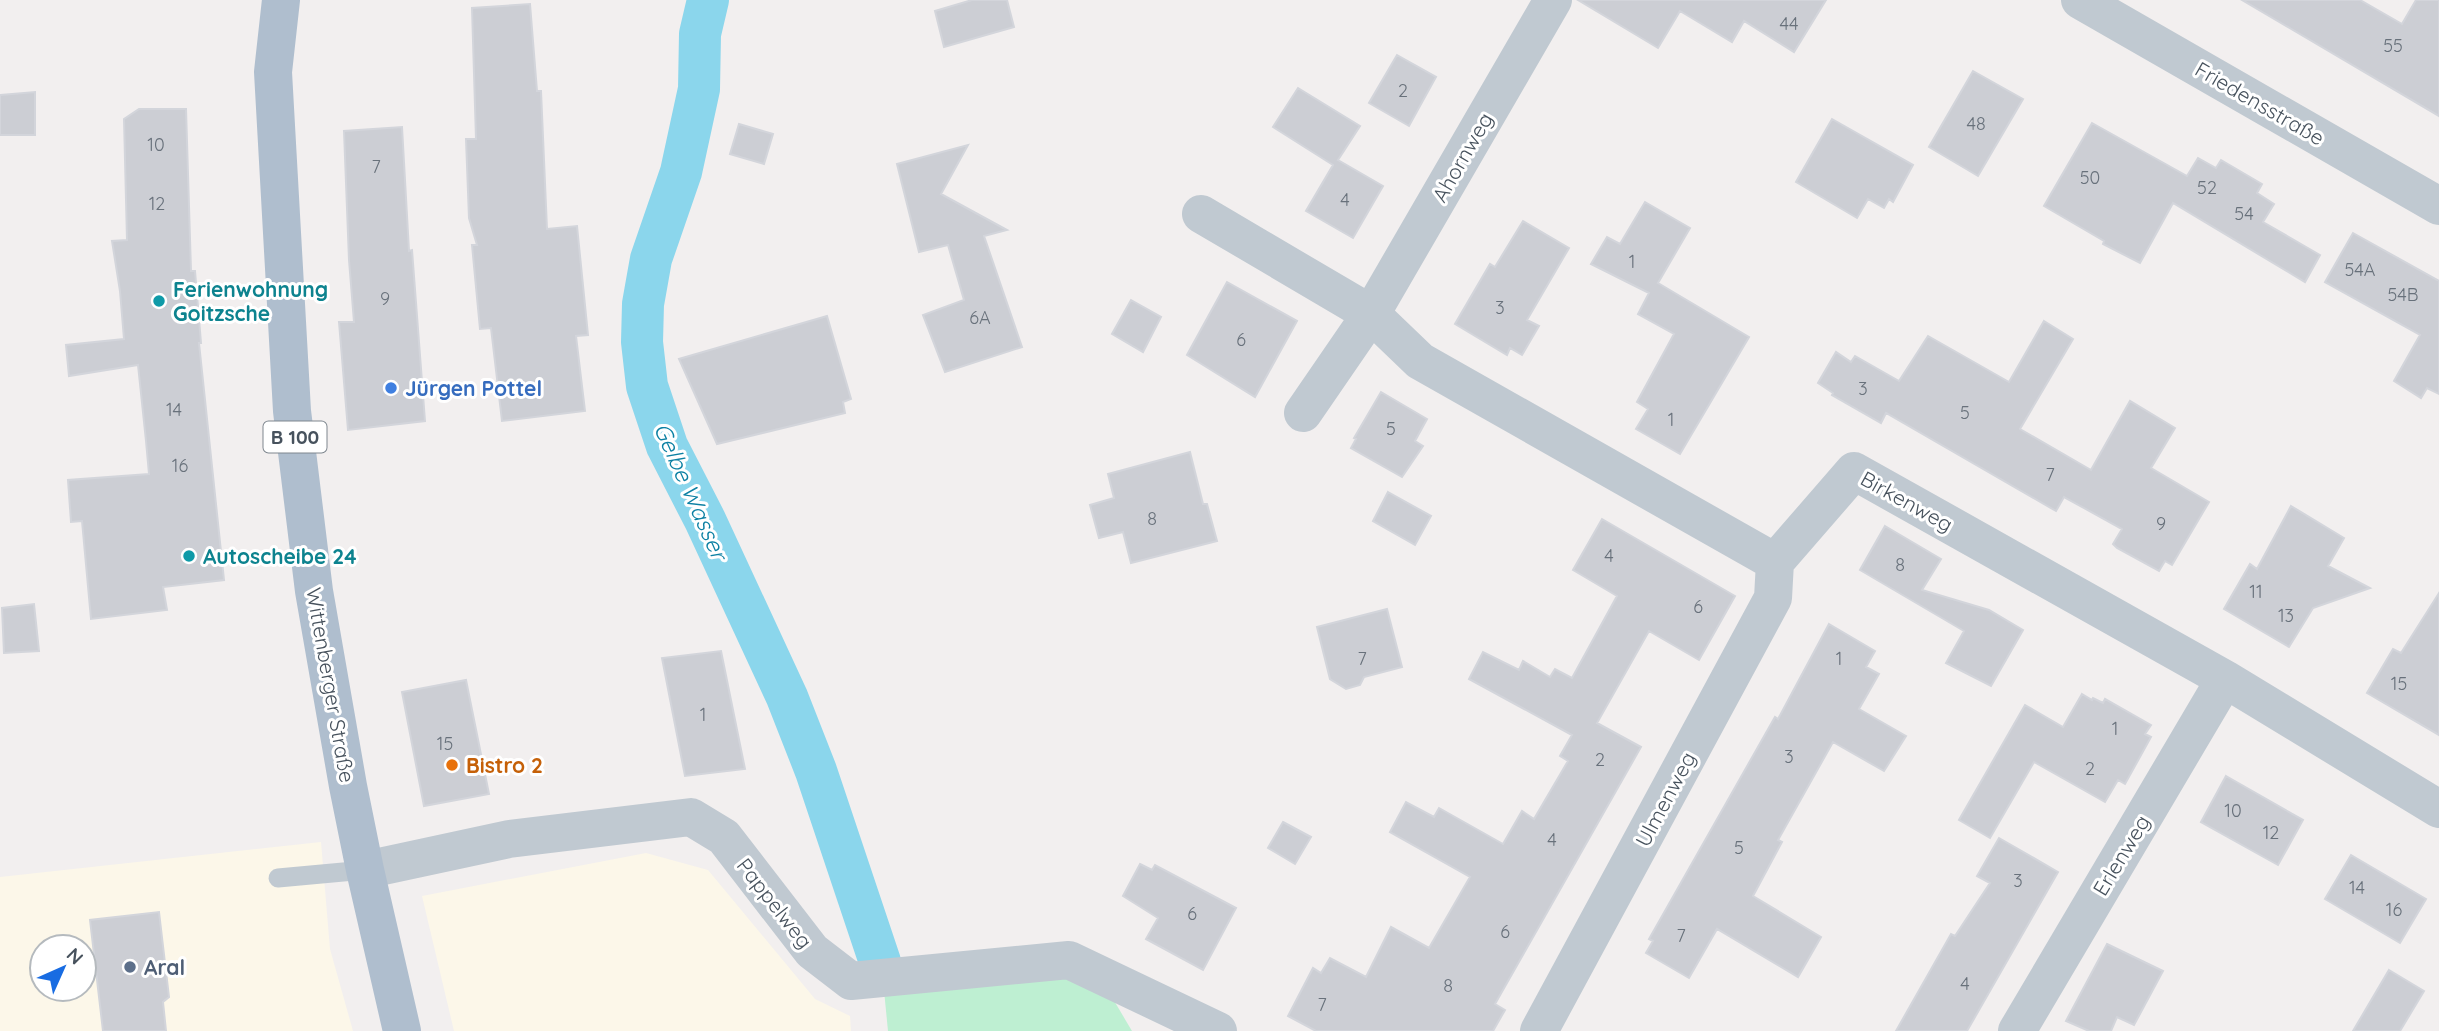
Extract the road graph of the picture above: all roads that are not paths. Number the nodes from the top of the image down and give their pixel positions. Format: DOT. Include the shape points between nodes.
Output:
graph roads {
  1 [pos="281,0"];
  2 [pos="1553,0"];
  3 [pos="2080,0"];
  4 [pos="2439,206"];
  5 [pos="1200,214"];
  6 [pos="1371,314"];
  7 [pos="1303,413"];
  8 [pos="1775,562"];
  9 [pos="2225,679"];
  10 [pos="2439,809"];
  11 [pos="365,870"];
  12 [pos="278,878"];
  13 [pos="402,1031"];
  14 [pos="1218,1031"];
  15 [pos="1539,1031"];
  16 [pos="2017,1031"];
  1 -- 11 [label="main road, Wittenberger Straße / B 100" via="273,72 292,411 314,591"];
  2 -- 6 [label="street, Ahornweg"];
  3 -- 4 [label="street, Friedensstraße"];
  5 -- 6 [label="street"];
  6 -- 7 [label="street, Ahornweg"];
  6 -- 8 [label="street" via="1420,361"];
  8 -- 9 [label="street, Birkenweg" via="1854,471"];
  8 -- 15 [label="street, Ulmenweg" via="1773,598"];
  9 -- 10 [label="street, Birkenweg"];
  9 -- 16 [label="street, Erlenweg"];
  11 -- 12 [label="lane"];
  11 -- 13 [label="main road, Wittenberger Straße / B 100"];
  11 -- 14 [label="street, Pappelweg" via="509,839 691,817 724,838 812,951 851,981 1069,960"];
}
